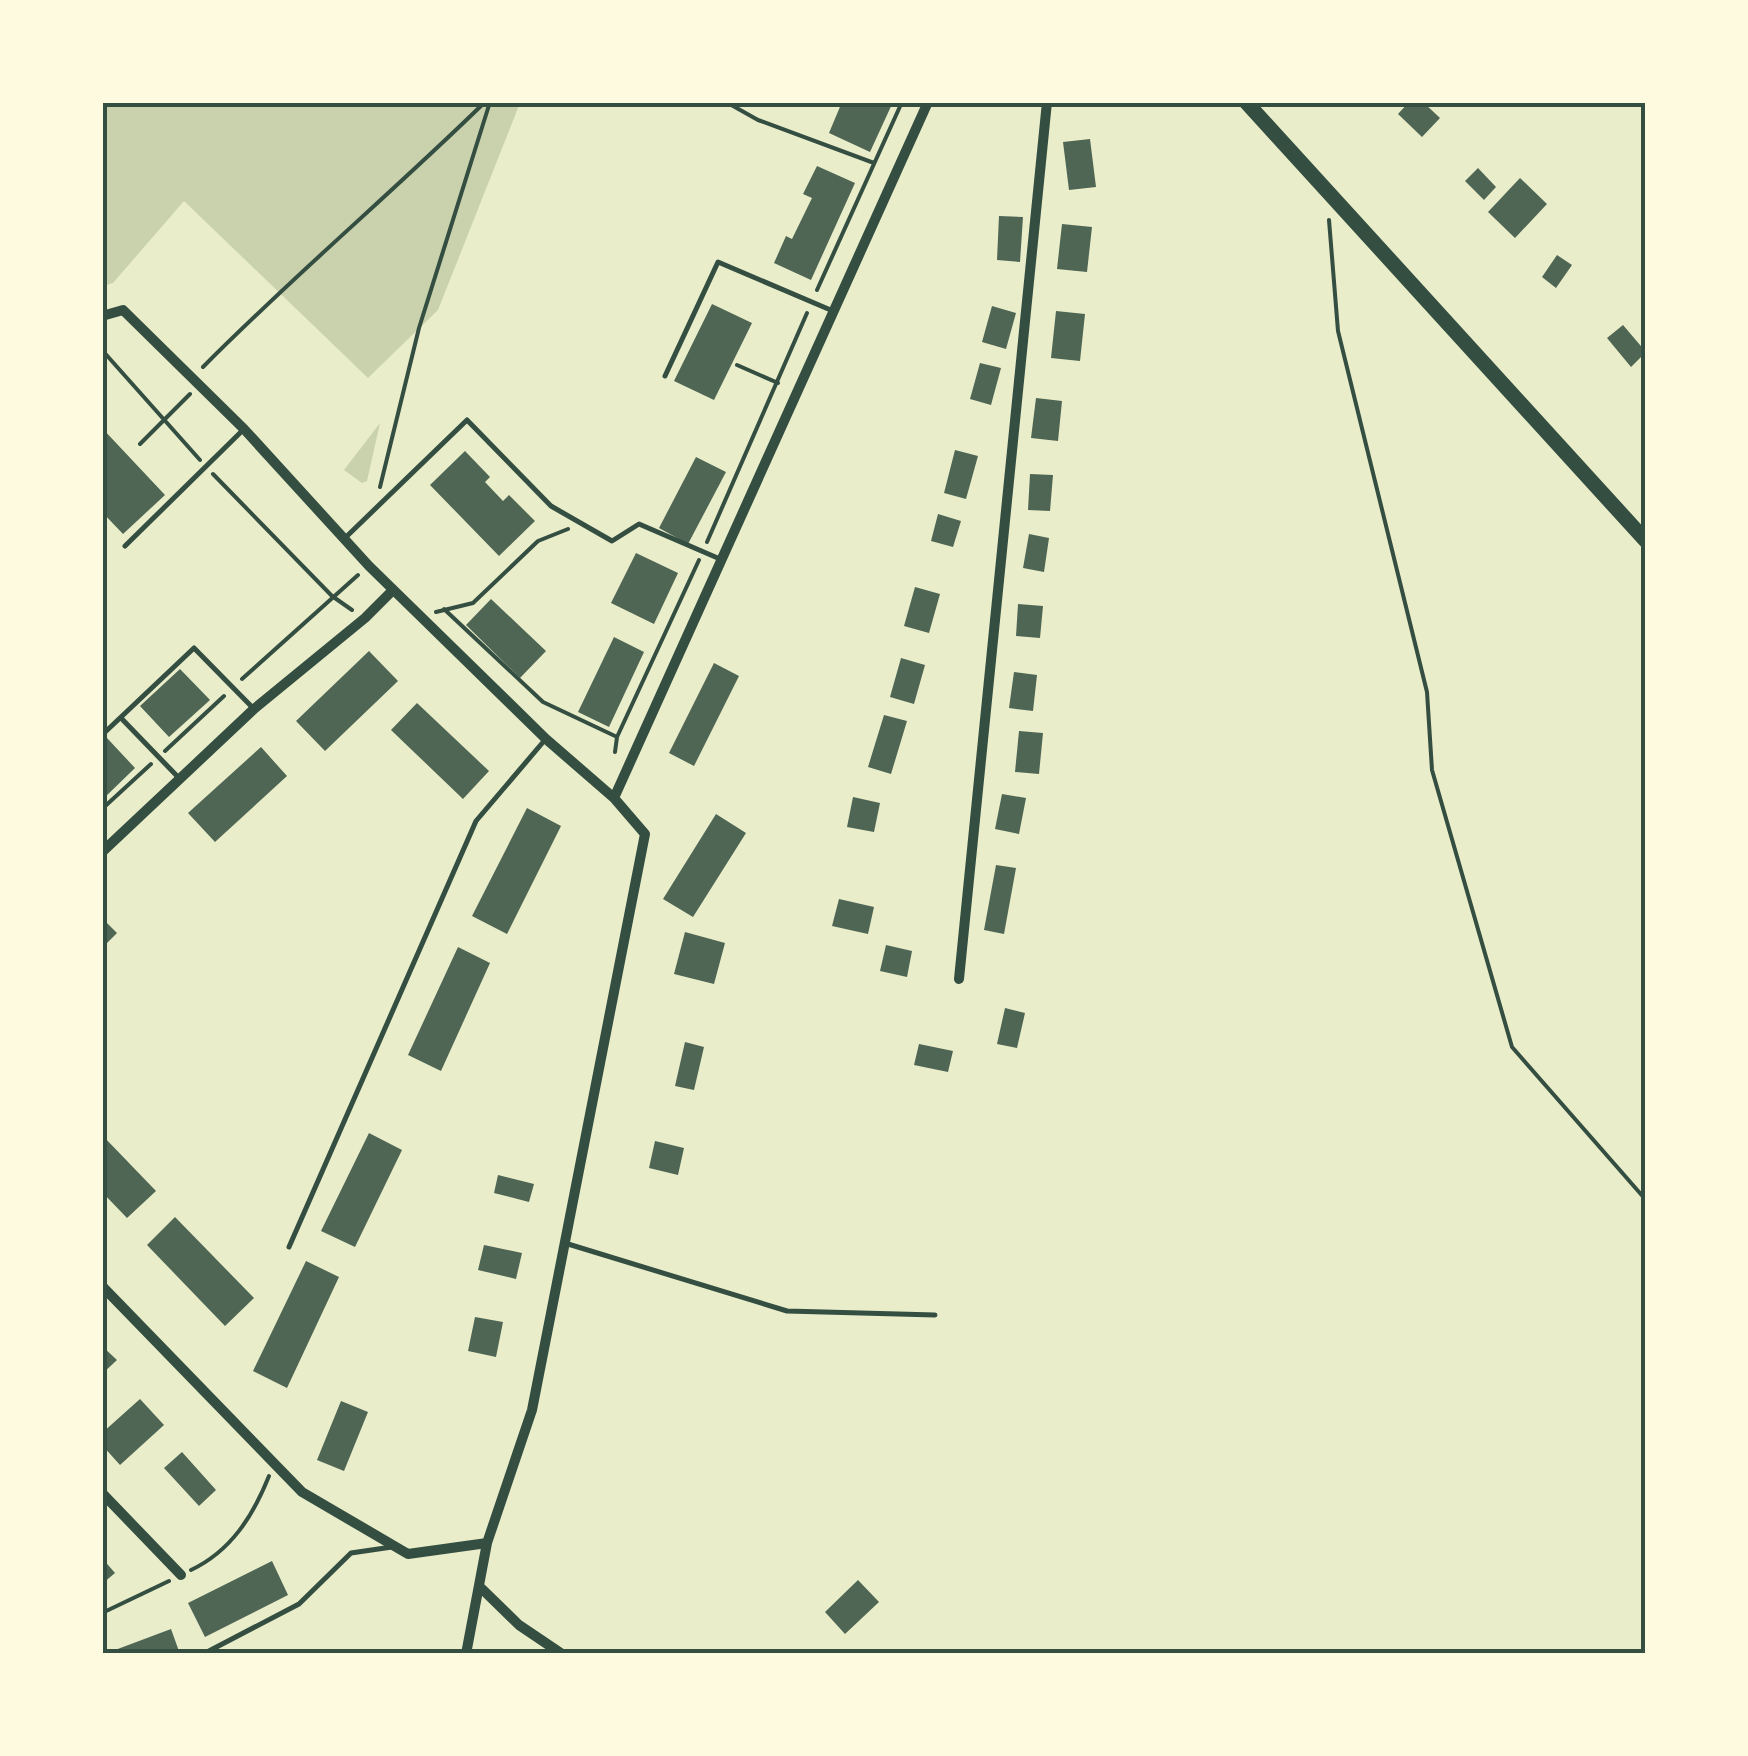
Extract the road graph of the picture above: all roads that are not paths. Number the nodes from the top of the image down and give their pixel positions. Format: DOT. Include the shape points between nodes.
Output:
graph roads {
  1 [pos="928,102"];
  2 [pos="1047,102"];
  3 [pos="1246,102"];
  4 [pos="833,311"];
  5 [pos="102,316"];
  6 [pos="665,376"];
  7 [pos="244,429"];
  8 [pos="345,538"];
  9 [pos="1646,541"];
  10 [pos="126,546"];
  11 [pos="720,558"];
  12 [pos="394,590"];
  13 [pos="254,709"];
  14 [pos="120,718"];
  15 [pos="102,735"];
  16 [pos="546,738"];
  17 [pos="181,780"];
  18 [pos="614,798"];
  19 [pos="102,852"];
  20 [pos="959,979"];
  21 [pos="565,1243"];
  22 [pos="289,1247"];
  23 [pos="102,1286"];
  24 [pos="936,1315"];
  25 [pos="102,1493"];
  26 [pos="487,1543"];
  27 [pos="395,1546"];
  28 [pos="181,1574"];
  29 [pos="479,1586"];
  30 [pos="207,1652"];
  31 [pos="466,1654"];
  32 [pos="562,1654"];
  1 -- 4 [label="street"];
  2 -- 20 [label="street"];
  3 -- 9 [label="main road"];
  4 -- 6 [label="lane" via="718,262"];
  4 -- 11 [label="street"];
  5 -- 7 [label="street" via="123,310"];
  7 -- 8 [label="street"];
  7 -- 10 [label="lane"];
  8 -- 11 [label="lane" via="467,420 552,506 612,541 639,524"];
  8 -- 12 [label="street"];
  11 -- 18 [label="street"];
  12 -- 13 [label="street"];
  12 -- 16 [label="street"];
  13 -- 14 [label="lane" via="194,648"];
  13 -- 17 [label="street"];
  14 -- 15 [label="lane"];
  14 -- 17 [label="lane"];
  16 -- 18 [label="street"];
  16 -- 22 [label="lane" via="476,821"];
  17 -- 19 [label="street"];
  18 -- 21 [label="street" via="645,834"];
  21 -- 24 [label="lane" via="787,1311"];
  21 -- 26 [label="street" via="532,1410"];
  23 -- 27 [label="street" via="302,1492"];
  25 -- 28 [label="street"];
  26 -- 27 [label="street" via="408,1554"];
  26 -- 29 [label="street"];
  27 -- 30 [label="lane" via="351,1554 300,1604"];
  29 -- 31 [label="street"];
  29 -- 32 [label="street"];
}
